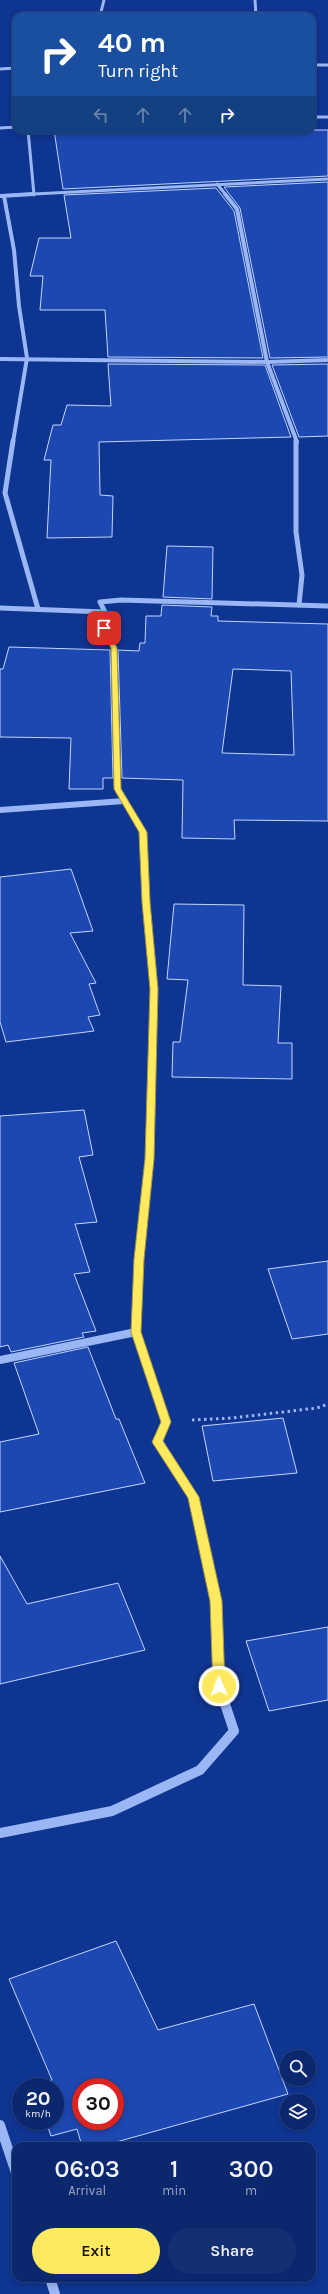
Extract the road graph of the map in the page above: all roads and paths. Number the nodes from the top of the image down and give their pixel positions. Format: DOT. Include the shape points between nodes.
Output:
graph roads {
  1 [pos="104,0"];
  2 [pos="255,0"];
  3 [pos="101,12"];
  4 [pos="256,12"];
  5 [pos="316,65"];
  6 [pos="328,65"];
  7 [pos="12,68"];
  8 [pos="0,69"];
  9 [pos="328,116"];
  10 [pos="316,117"];
  11 [pos="12,127"];
  12 [pos="0,128"];
  13 [pos="28,134"];
  14 [pos="328,179"];
  15 [pos="217,184"];
  16 [pos="34,195"];
  17 [pos="2,196"];
  18 [pos="27,358"];
  19 [pos="0,359"];
  20 [pos="328,360"];
  21 [pos="267,362"];
  22 [pos="299,605"];
  23 [pos="328,606"];
  24 [pos="0,608"];
  25 [pos="38,608"];
  26 [pos="105,612"];
  27 [pos="124,801"];
  28 [pos="0,810"];
  29 [pos="136,1332"];
  30 [pos="0,1360"];
  31 [pos="328,1404"];
  32 [pos="166,1422"];
  33 [pos="0,1833"];
  34 [pos="0,2125"];
  35 [pos="12,2161"];
  36 [pos="51,2282"];
  37 [pos="55,2294"];
  1 -- 3 [label="street"];
  2 -- 4 [label="street"];
  5 -- 6 [label="street"];
  7 -- 8 [label="street"];
  9 -- 10 [label="street"];
  11 -- 12 [label="street"];
  13 -- 16 [label="street"];
  14 -- 15 [label="street"];
  15 -- 16 [label="street"];
  15 -- 21 [label="street" via="237,209"];
  16 -- 17 [label="street"];
  17 -- 18 [label="street" via="14,250"];
  18 -- 19 [label="street"];
  18 -- 21 [label="street"];
  18 -- 25 [label="street" via="5,493"];
  20 -- 21 [label="street"];
  21 -- 22 [label="street" via="297,443 296,532 302,575"];
  22 -- 23 [label="street"];
  22 -- 26 [label="street" via="121,600 100,602"];
  24 -- 25 [label="street"];
  25 -- 26 [label="street"];
  26 -- 27 [label="street" via="100,619 114,648 118,789"];
  27 -- 28 [label="street"];
  27 -- 29 [label="street" via="143,832 154,989 150,1159 139,1259"];
  29 -- 30 [label="street"];
  29 -- 32 [label="street"];
  31 -- 32 [label="path" via="316,1408 232,1418"];
  32 -- 33 [label="street" via="157,1442 194,1497 216,1601 219,1686 234,1731 200,1770 112,1811"];
  34 -- 35 [label="street"];
  36 -- 37 [label="street"];
}
